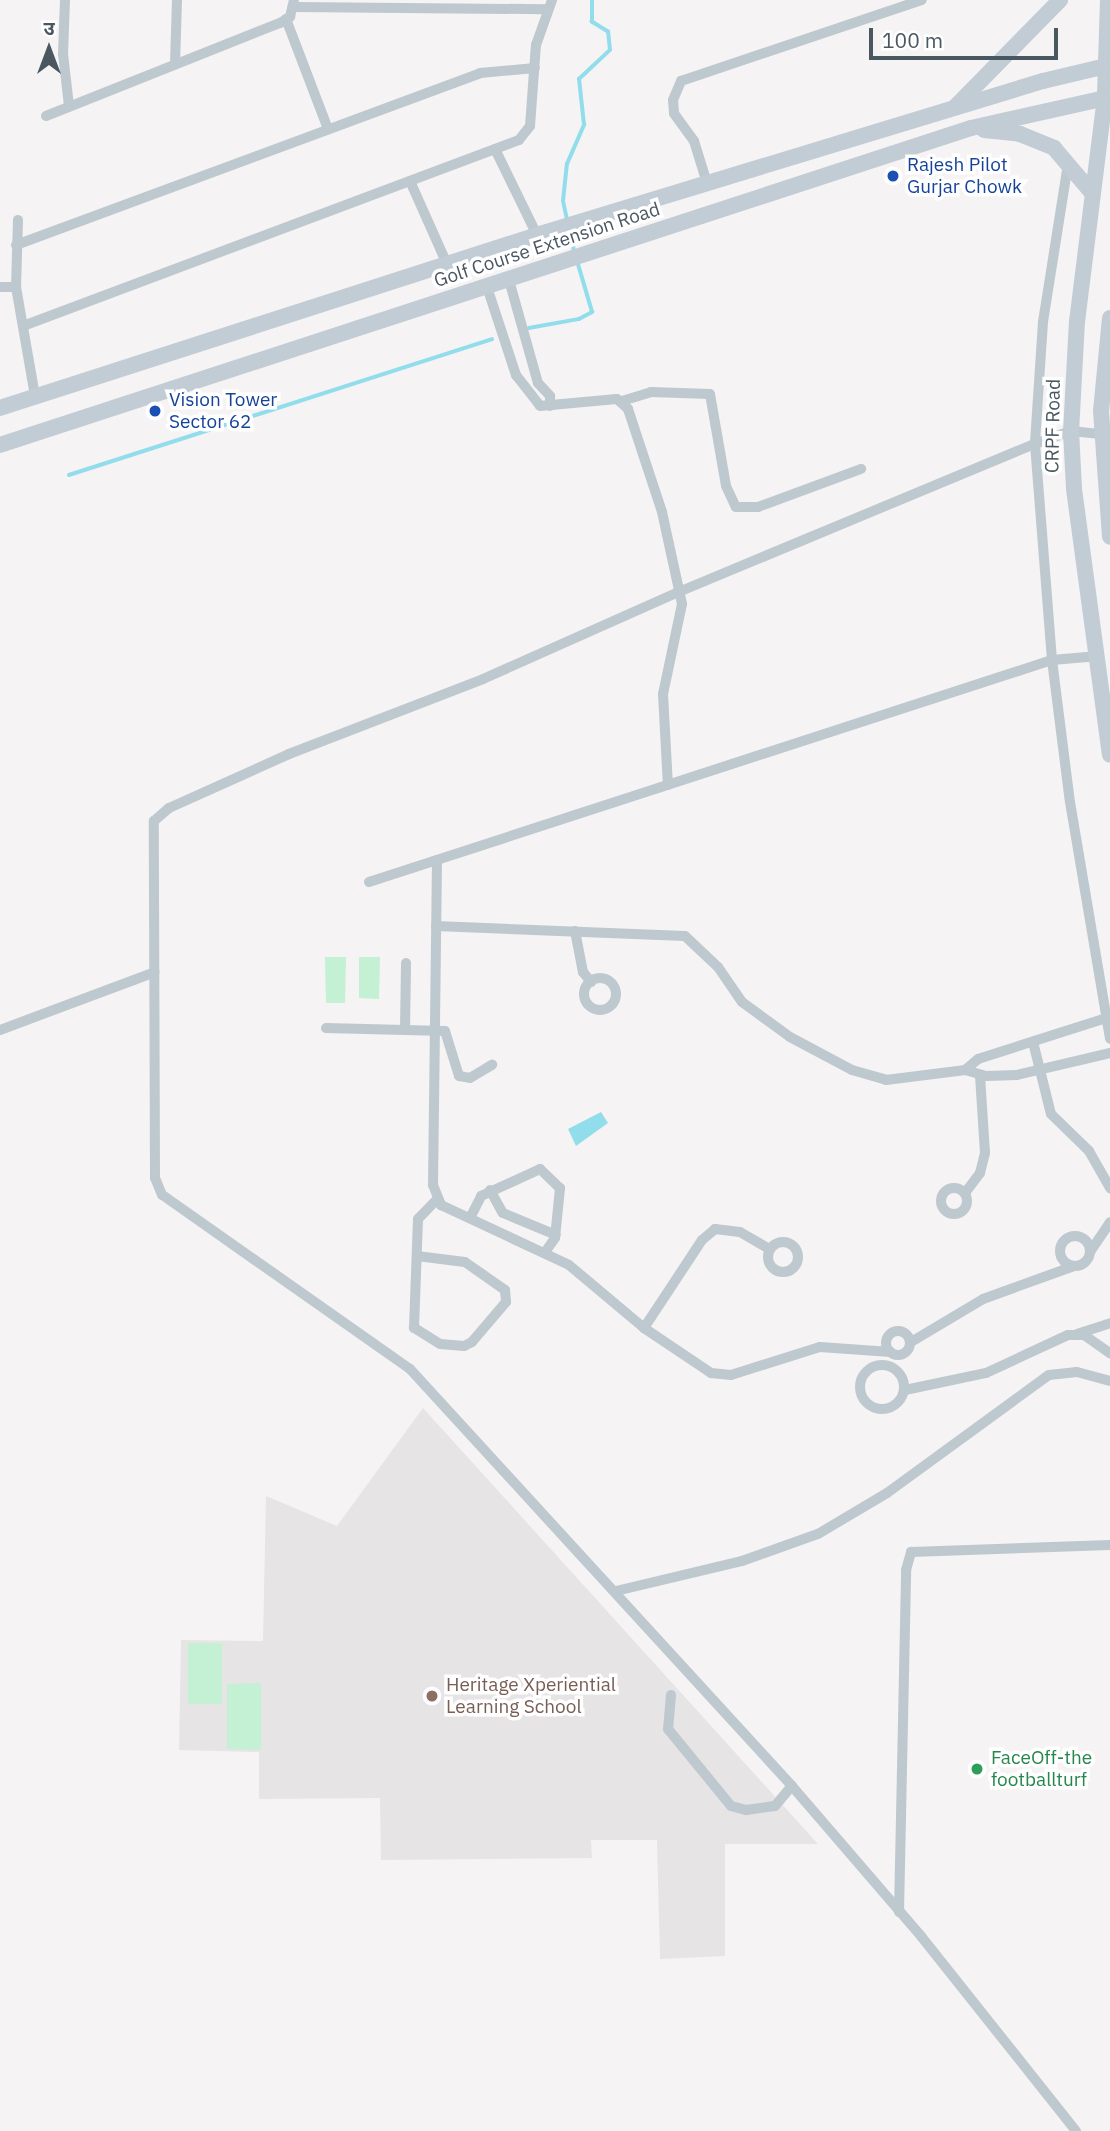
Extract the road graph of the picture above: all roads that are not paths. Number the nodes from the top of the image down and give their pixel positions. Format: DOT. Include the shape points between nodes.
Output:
graph roads {
  1 [pos="65,0"];
  2 [pos="177,0"];
  3 [pos="922,0"];
  4 [pos="1060,0"];
  5 [pos="1108,0"];
  6 [pos="294,4"];
  7 [pos="549,5"];
  8 [pos="286,19"];
  9 [pos="175,64"];
  10 [pos="1107,65"];
  11 [pos="535,68"];
  12 [pos="1108,97"];
  13 [pos="69,106"];
  14 [pos="953,108"];
  15 [pos="46,116"];
  16 [pos="328,128"];
  17 [pos="971,128"];
  18 [pos="495,149"];
  19 [pos="1068,164"];
  20 [pos="765,166"];
  21 [pos="410,181"];
  22 [pos="707,183"];
  23 [pos="775,191"];
  24 [pos="1093,194"];
  25 [pos="18,220"];
  26 [pos="537,235"];
  27 [pos="16,245"];
  28 [pos="447,264"];
  29 [pos="509,280"];
  30 [pos="0,287"];
  31 [pos="16,287"];
  32 [pos="487,287"];
  33 [pos="1110,318"];
  34 [pos="23,326"];
  35 [pos="35,396"];
  36 [pos="622,401"];
  37 [pos="550,406"];
  38 [pos="0,408"];
  39 [pos="1071,431"];
  40 [pos="1101,434"];
  41 [pos="1035,444"];
  42 [pos="0,445"];
  43 [pos="861,470"];
  44 [pos="1110,537"];
  45 [pos="681,591"];
  46 [pos="1099,656"];
  47 [pos="1052,660"];
  48 [pos="1110,755"];
  49 [pos="668,785"];
  50 [pos="437,860"];
  51 [pos="369,882"];
  52 [pos="436,926"];
  53 [pos="575,931"];
  54 [pos="405,963"];
  55 [pos="155,972"];
  56 [pos="591,982"];
  57 [pos="1108,1018"];
  58 [pos="326,1028"];
  59 [pos="405,1029"];
  60 [pos="435,1029"];
  61 [pos="0,1030"];
  62 [pos="1110,1039"];
  63 [pos="1034,1042"];
  64 [pos="1110,1053"];
  65 [pos="492,1065"];
  66 [pos="965,1070"];
  67 [pos="1039,1071"];
  68 [pos="980,1075"];
  69 [pos="1110,1188"];
  70 [pos="490,1190"];
  71 [pos="965,1193"];
  72 [pos="437,1199"];
  73 [pos="470,1218"];
  74 [pos="1110,1222"];
  75 [pos="556,1235"];
  76 [pos="769,1250"];
  77 [pos="546,1251"];
  78 [pos="1090,1252"];
  79 [pos="417,1256"];
  80 [pos="1074,1266"];
  81 [pos="1110,1323"];
  82 [pos="644,1328"];
  83 [pos="1077,1334"];
  84 [pos="911,1342"];
  85 [pos="891,1352"];
  86 [pos="1110,1353"];
  87 [pos="1110,1381"];
  88 [pos="905,1390"];
  89 [pos="1110,1545"];
  90 [pos="616,1591"];
  91 [pos="671,1695"];
  92 [pos="792,1786"];
  93 [pos="899,1912"];
  94 [pos="1076,2131"];
  1 -- 13 [label="street"];
  2 -- 9 [label="street"];
  3 -- 22 [label="street" via="681,81 673,100 674,113 694,141"];
  4 -- 14 [label="main road"];
  5 -- 10 [label="main road, CRPF Road"];
  6 -- 7 [label="street"];
  6 -- 8 [label="street"];
  7 -- 11 [label="street"];
  8 -- 9 [label="street"];
  8 -- 16 [label="street"];
  9 -- 13 [label="street"];
  10 -- 12 [label="main road, CRPF Road"];
  10 -- 14 [label="main road, Golf Course Extension Road"];
  11 -- 16 [label="street" via="481,73"];
  11 -- 18 [label="street" via="527,135"];
  12 -- 17 [label="main road, Golf Course Extension Road"];
  12 -- 24 [label="main road, CRPF Road"];
  13 -- 15 [label="street"];
  14 -- 20 [label="main road, Golf Course Extension Road"];
  16 -- 27 [label="street"];
  17 -- 19 [label="main road" via="1020,134 1054,148"];
  17 -- 23 [label="main road, Golf Course Extension Road"];
  18 -- 21 [label="street"];
  18 -- 26 [label="street"];
  19 -- 24 [label="main road"];
  19 -- 41 [label="street" via="1042,322"];
  20 -- 22 [label="main road, Golf Course Extension Road"];
  20 -- 23 [label="main road"];
  21 -- 28 [label="street"];
  21 -- 34 [label="street"];
  22 -- 26 [label="main road, Golf Course Extension Road"];
  23 -- 29 [label="main road, Golf Course Extension Road"];
  24 -- 39 [label="main road, CRPF Road" via="1077,321"];
  25 -- 27 [label="street"];
  26 -- 28 [label="main road, Golf Course Extension Road"];
  27 -- 31 [label="street"];
  28 -- 35 [label="main road, Golf Course Extension Road"];
  29 -- 32 [label="main road, Golf Course Extension Road"];
  29 -- 37 [label="street" via="538,383 550,396"];
  30 -- 31 [label="street"];
  31 -- 34 [label="street"];
  32 -- 37 [label="street" via="526,394 540,406"];
  32 -- 42 [label="main road, Golf Course Extension Road"];
  33 -- 40 [label="main road" via="1102,373"];
  34 -- 35 [label="street"];
  35 -- 38 [label="main road, Golf Course Extension Road"];
  36 -- 37 [label="street"];
  36 -- 43 [label="street" via="651,391 710,394 726,486 737,507 758,508"];
  36 -- 45 [label="street" via="662,512"];
  39 -- 40 [label="street"];
  39 -- 41 [label="street"];
  39 -- 46 [label="main road, CRPF Road" via="1074,489"];
  40 -- 44 [label="main road"];
  41 -- 45 [label="street"];
  41 -- 47 [label="street"];
  45 -- 49 [label="street" via="681,617 668,655 663,694"];
  45 -- 55 [label="street" via="482,679 289,754 159,815 154,821"];
  46 -- 47 [label="street"];
  46 -- 48 [label="main road, CRPF Road"];
  47 -- 49 [label="street"];
  47 -- 57 [label="street" via="1086,910"];
  49 -- 50 [label="street"];
  50 -- 51 [label="street"];
  50 -- 52 [label="street"];
  52 -- 53 [label="street"];
  52 -- 60 [label="street"];
  53 -- 56 [label="street" via="583,972"];
  53 -- 66 [label="street" via="685,936 718,967 742,1002 817,1054 869,1077 914,1080"];
  54 -- 59 [label="street"];
  55 -- 61 [label="street"];
  55 -- 90 [label="street" via="155,1178 162,1195 410,1369"];
  57 -- 62 [label="street"];
  57 -- 63 [label="street"];
  58 -- 59 [label="street"];
  59 -- 60 [label="street"];
  60 -- 65 [label="street" via="449,1036 458,1076 470,1078"];
  60 -- 72 [label="street"];
  63 -- 66 [label="street" via="978,1059"];
  63 -- 67 [label="street"];
  64 -- 67 [label="street"];
  66 -- 68 [label="street"];
  67 -- 68 [label="street"];
  67 -- 69 [label="street" via="1051,1114 1089,1151"];
  68 -- 71 [label="street" via="985,1153 980,1173"];
  70 -- 73 [label="street" via="481,1196"];
  70 -- 75 [label="street" via="503,1213"];
  70 -- 75 [label="street" via="540,1169 551,1176 560,1188"];
  72 -- 73 [label="street" via="448,1210"];
  72 -- 79 [label="street" via="418,1219"];
  73 -- 77 [label="street"];
  74 -- 78 [label="street"];
  75 -- 77 [label="street"];
  76 -- 82 [label="street" via="740,1231 715,1229 702,1240"];
  77 -- 82 [label="street"];
  78 -- 80 [label="street" via="1083,1264"];
  78 -- 80 [label="street" via="1080,1237 1065,1240 1062,1258"];
  79 -- 79 [label="street" via="414,1328 440,1344 472,1342 506,1302 505,1290 465,1262"];
  80 -- 84 [label="street" via="982,1299"];
  81 -- 83 [label="street"];
  82 -- 85 [label="street" via="691,1364 721,1375 820,1347"];
  83 -- 86 [label="street"];
  83 -- 88 [label="street" via="986,1373"];
  84 -- 85 [label="street" via="902,1354"];
  84 -- 85 [label="street" via="905,1332 893,1332 886,1342"];
  87 -- 90 [label="street" via="1077,1372 1049,1375 887,1493 818,1534 742,1561"];
  88 -- 88 [label="street" via="896,1405 879,1409 864,1401 860,1384 868,1369 885,1364 900,1373"];
  89 -- 93 [label="street" via="911,1552 906,1570"];
  90 -- 92 [label="street"];
  91 -- 92 [label="street" via="668,1729 731,1806 746,1810 775,1806"];
  92 -- 93 [label="street"];
  93 -- 94 [label="street"];
}
